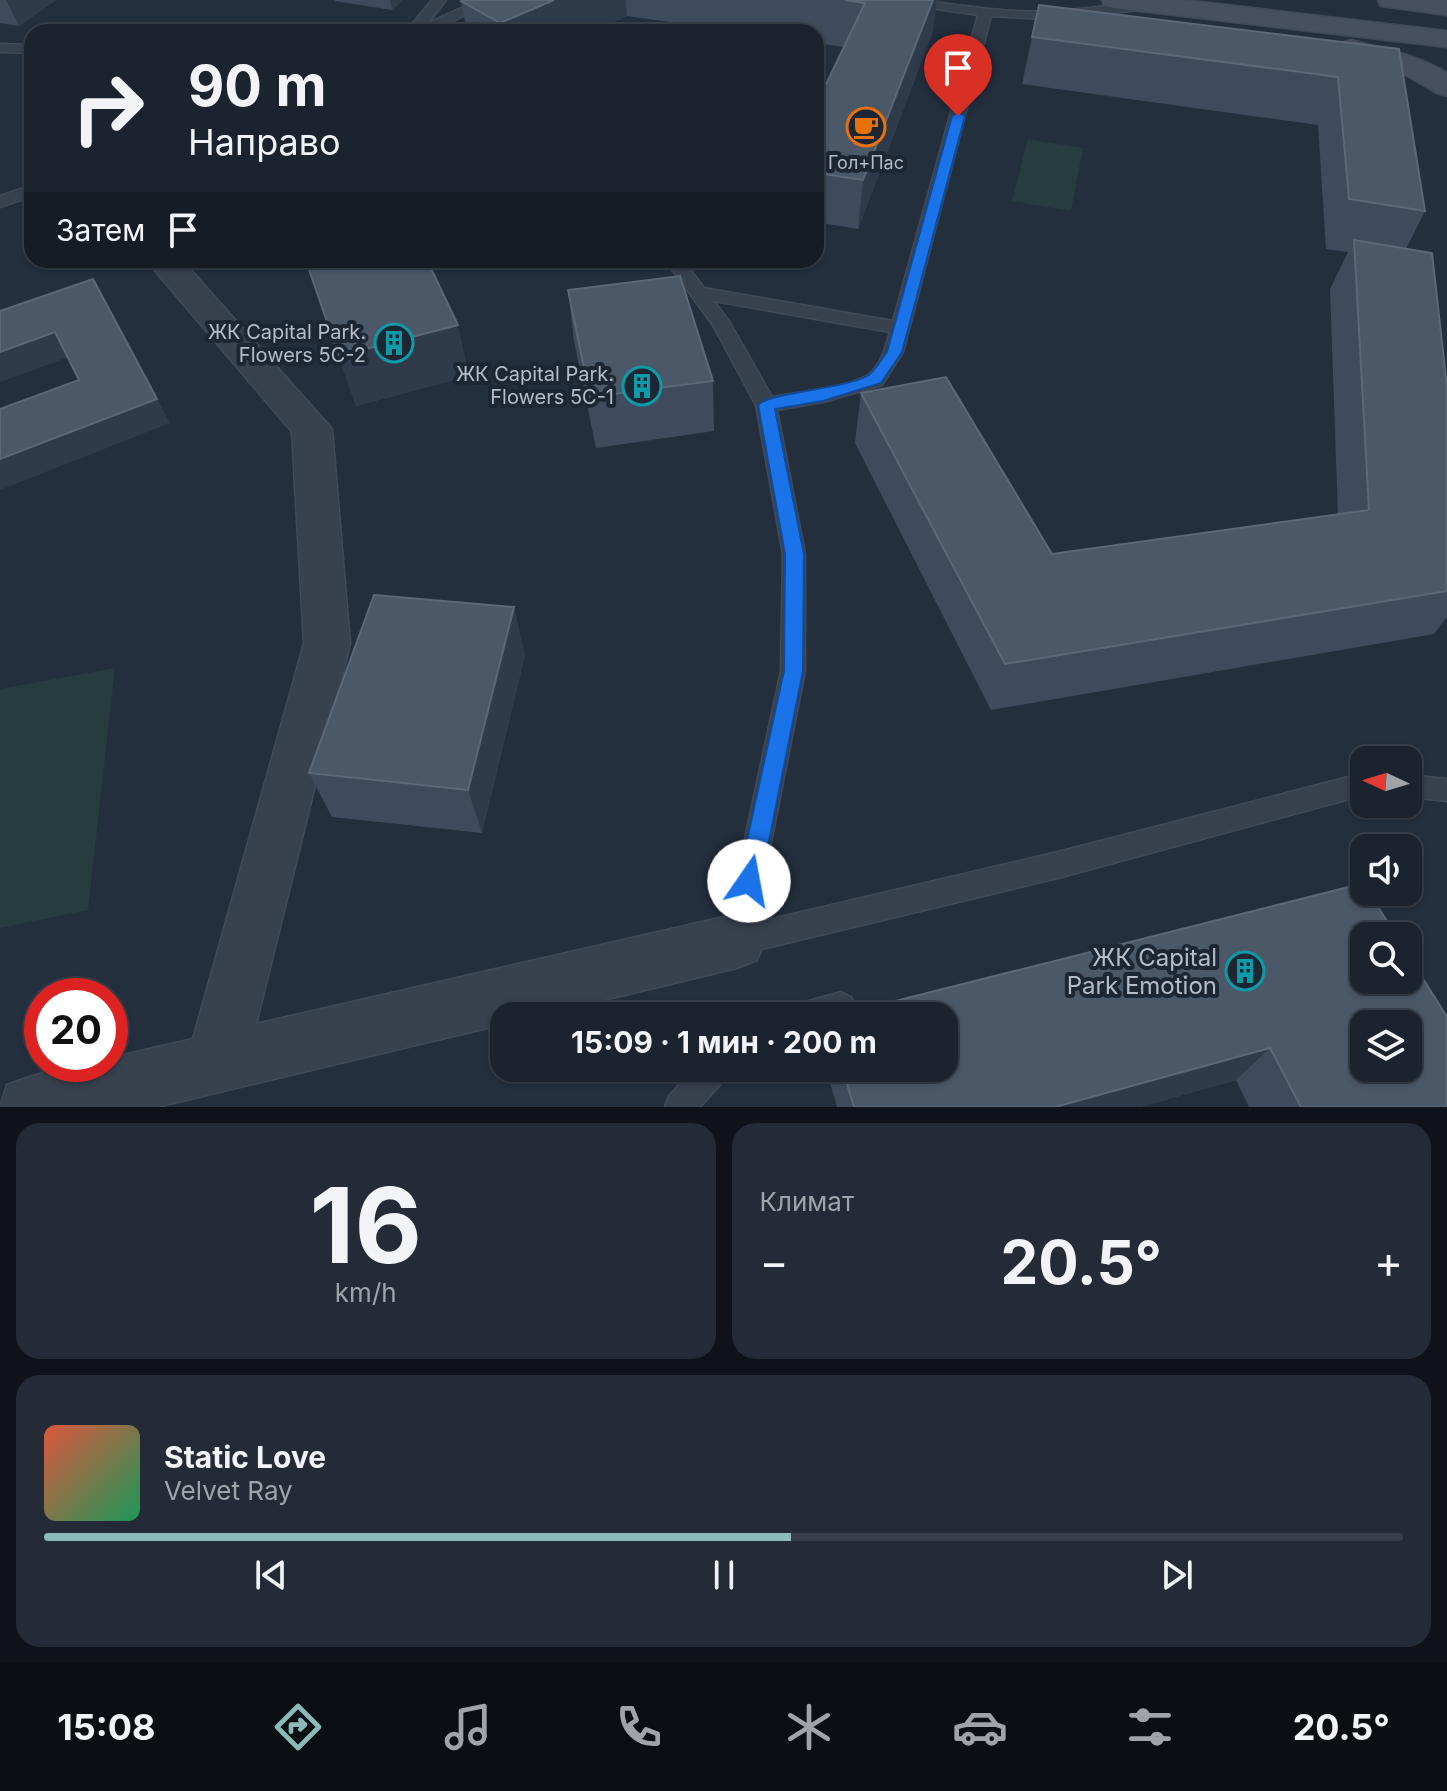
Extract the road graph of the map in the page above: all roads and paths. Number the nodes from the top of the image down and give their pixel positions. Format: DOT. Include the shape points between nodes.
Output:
graph roads {
  1 [pos="439,0"];
  2 [pos="490,0"];
  3 [pos="903,0"];
  4 [pos="1115,0"];
  5 [pos="1391,0"];
  6 [pos="1147,5"];
  7 [pos="1447,7"];
  8 [pos="1197,10"];
  9 [pos="986,11"];
  10 [pos="420,24"];
  11 [pos="437,24"];
  12 [pos="1447,39"];
  13 [pos="0,48"];
  14 [pos="24,49"];
  15 [pos="1447,87"];
  16 [pos="24,193"];
  17 [pos="0,202"];
  18 [pos="170,268"];
  19 [pos="680,268"];
  20 [pos="699,293"];
  21 [pos="901,328"];
  22 [pos="766,405"];
  23 [pos="1422,787"];
  24 [pos="1350,788"];
  25 [pos="1447,790"];
  26 [pos="737,941"];
  27 [pos="216,1065"];
  28 [pos="702,1082"];
  29 [pos="29,1107"];
  30 [pos="680,1107"];
  1 -- 10 [label="lane"];
  2 -- 11 [label="lane"];
  3 -- 9 [label="lane"];
  4 -- 6 [label="main road"];
  5 -- 7 [label="main road"];
  6 -- 8 [label="main road"];
  6 -- 9 [label="lane" via="1060,16"];
  8 -- 12 [label="main road"];
  8 -- 15 [label="main road" via="1404,64"];
  9 -- 21 [label="lane"];
  13 -- 14 [label="lane"];
  16 -- 17 [label="lane"];
  18 -- 27 [label="street" via="312,429 327,644"];
  19 -- 20 [label="lane"];
  20 -- 21 [label="lane"];
  20 -- 22 [label="lane"];
  21 -- 22 [label="lane" via="894,352 875,380"];
  22 -- 26 [label="lane" via="794,554 793,671"];
  23 -- 25 [label="lane"];
  24 -- 26 [label="lane" via="1058,865"];
  26 -- 27 [label="street"];
  27 -- 29 [label="street"];
  28 -- 30 [label="lane"];
}
